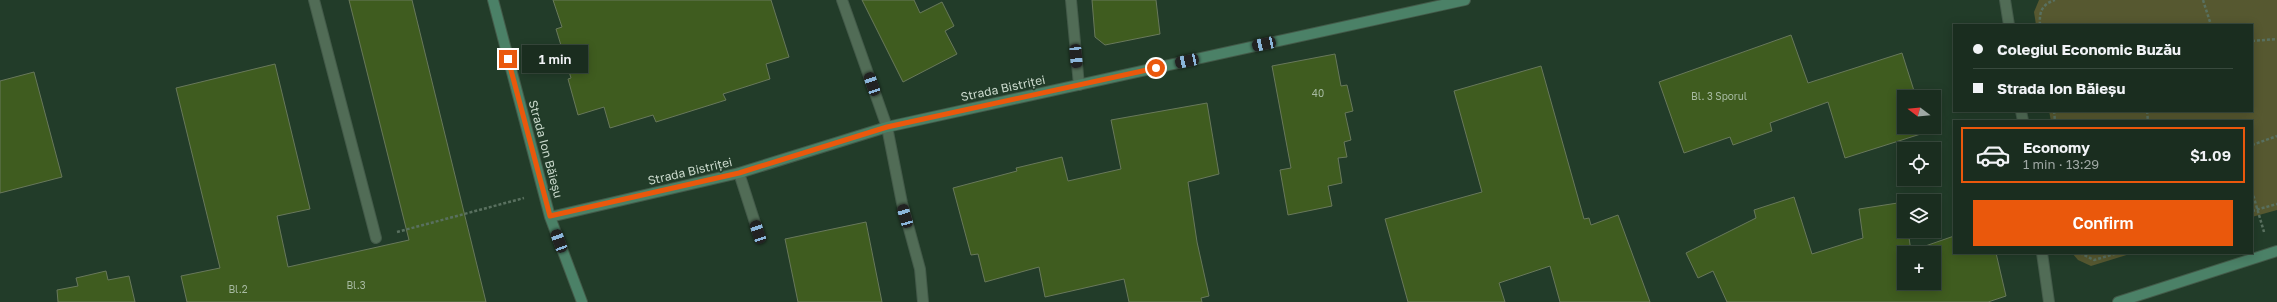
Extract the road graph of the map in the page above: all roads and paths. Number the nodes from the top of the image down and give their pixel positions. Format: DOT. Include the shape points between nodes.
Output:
graph roads {
  1 [pos="314,0"];
  2 [pos="493,0"];
  3 [pos="842,0"];
  4 [pos="1071,0"];
  5 [pos="1465,0"];
  6 [pos="2005,0"];
  7 [pos="2055,0"];
  8 [pos="2203,0"];
  9 [pos="2009,24"];
  10 [pos="2040,24"];
  11 [pos="2211,24"];
  12 [pos="2277,40"];
  13 [pos="2253,41"];
  14 [pos="1079,85"];
  15 [pos="887,127"];
  16 [pos="2277,136"];
  17 [pos="2253,145"];
  18 [pos="739,173"];
  19 [pos="544,192"];
  20 [pos="2253,195"];
  21 [pos="2277,204"];
  22 [pos="2257,209"];
  23 [pos="2253,211"];
  24 [pos="550,216"];
  25 [pos="758,232"];
  26 [pos="376,238"];
  27 [pos="2277,251"];
  28 [pos="2042,254"];
  29 [pos="2082,254"];
  30 [pos="2115,254"];
  31 [pos="582,302"];
  32 [pos="924,302"];
  33 [pos="2049,302"];
  34 [pos="2118,302"];
  1 -- 26 [label="street"];
  2 -- 19 [label="street, Strada Ion Băieșu"];
  3 -- 15 [label="street"];
  4 -- 14 [label="street"];
  5 -- 14 [label="street, Strada Bistriței"];
  6 -- 9 [label="street"];
  7 -- 10 [label="path" via="2043,6"];
  8 -- 11 [label="path"];
  12 -- 13 [label="path"];
  14 -- 15 [label="street, Strada Bistriței"];
  15 -- 18 [label="street, Strada Bistriței"];
  15 -- 32 [label="street" via="902,203 920,269"];
  16 -- 17 [label="path"];
  18 -- 24 [label="street, Strada Bistriței"];
  18 -- 25 [label="street"];
  19 -- 24 [label="street, Strada Ion Băieșu"];
  19 -- 26 [label="path"];
  20 -- 22 [label="path"];
  21 -- 22 [label="path"];
  22 -- 23 [label="path"];
  24 -- 31 [label="street, Strada Ion Băieșu"];
  27 -- 34 [label="street"];
  28 -- 33 [label="street"];
  29 -- 30 [label="path" via="2094,260"];
}
